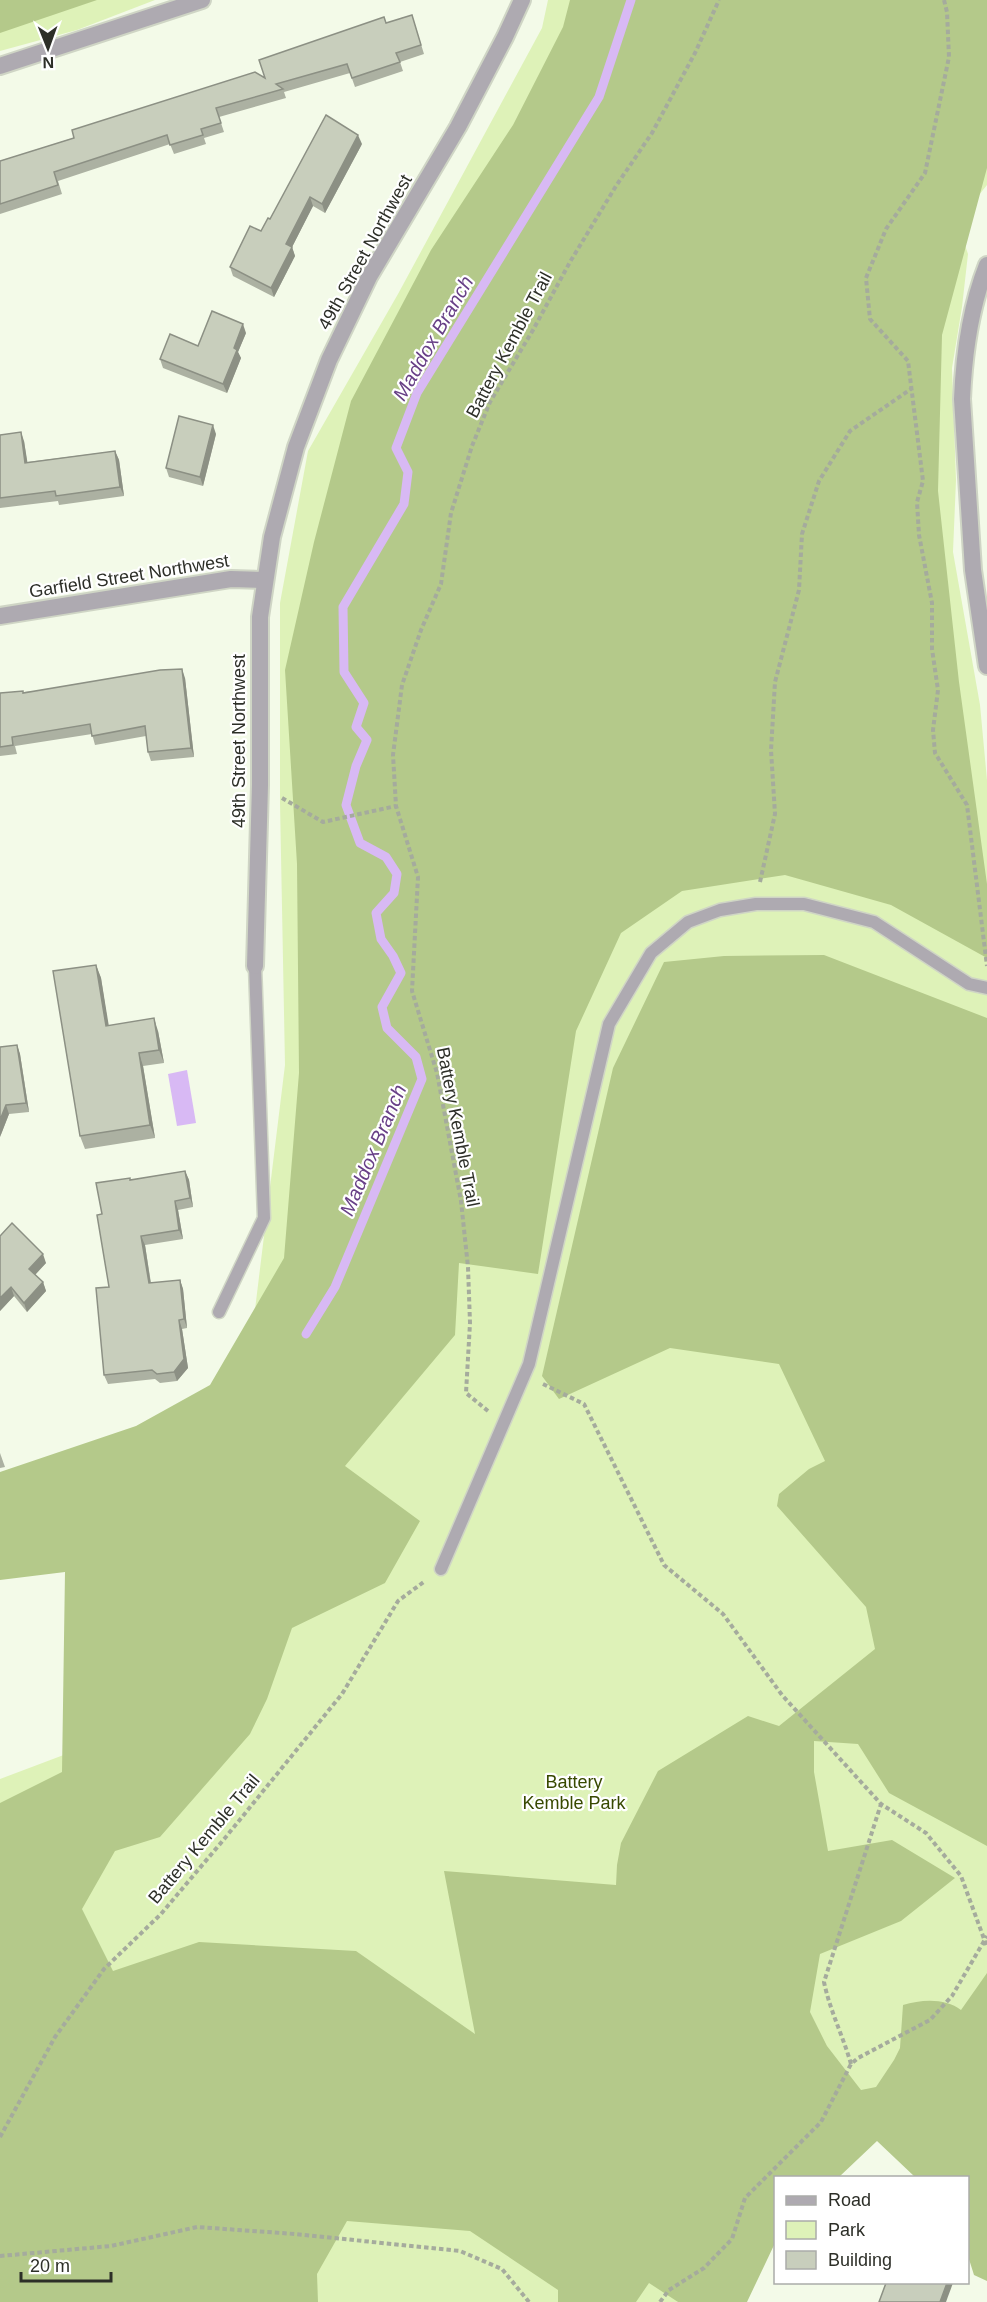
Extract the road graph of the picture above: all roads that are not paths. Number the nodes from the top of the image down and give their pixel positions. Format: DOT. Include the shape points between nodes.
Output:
graph roads {
  1 [pos="202,0"];
  2 [pos="522,0"];
  3 [pos="0,66"];
  4 [pos="987,265"];
  5 [pos="265,580"];
  6 [pos="0,616"];
  7 [pos="987,666"];
  8 [pos="255,966"];
  9 [pos="987,988"];
  10 [pos="219,1312"];
  11 [pos="441,1569"];
  1 -- 3 [label="street"];
  2 -- 5 [label="street, 49th Street Northwest" via="458,127 369,277 334,349 296,447"];
  4 -- 7 [label="street" via="969,324 962,399 974,570"];
  5 -- 6 [label="street, Garfield Street Northwest" via="231,579"];
  5 -- 8 [label="street, 49th Street Northwest" via="259,630"];
  8 -- 10 [label="lane" via="264,1218"];
  9 -- 11 [label="lane" via="969,984 874,922 804,904 756,904 720,910 688,922 651,953 609,1024 529,1364"];
}
